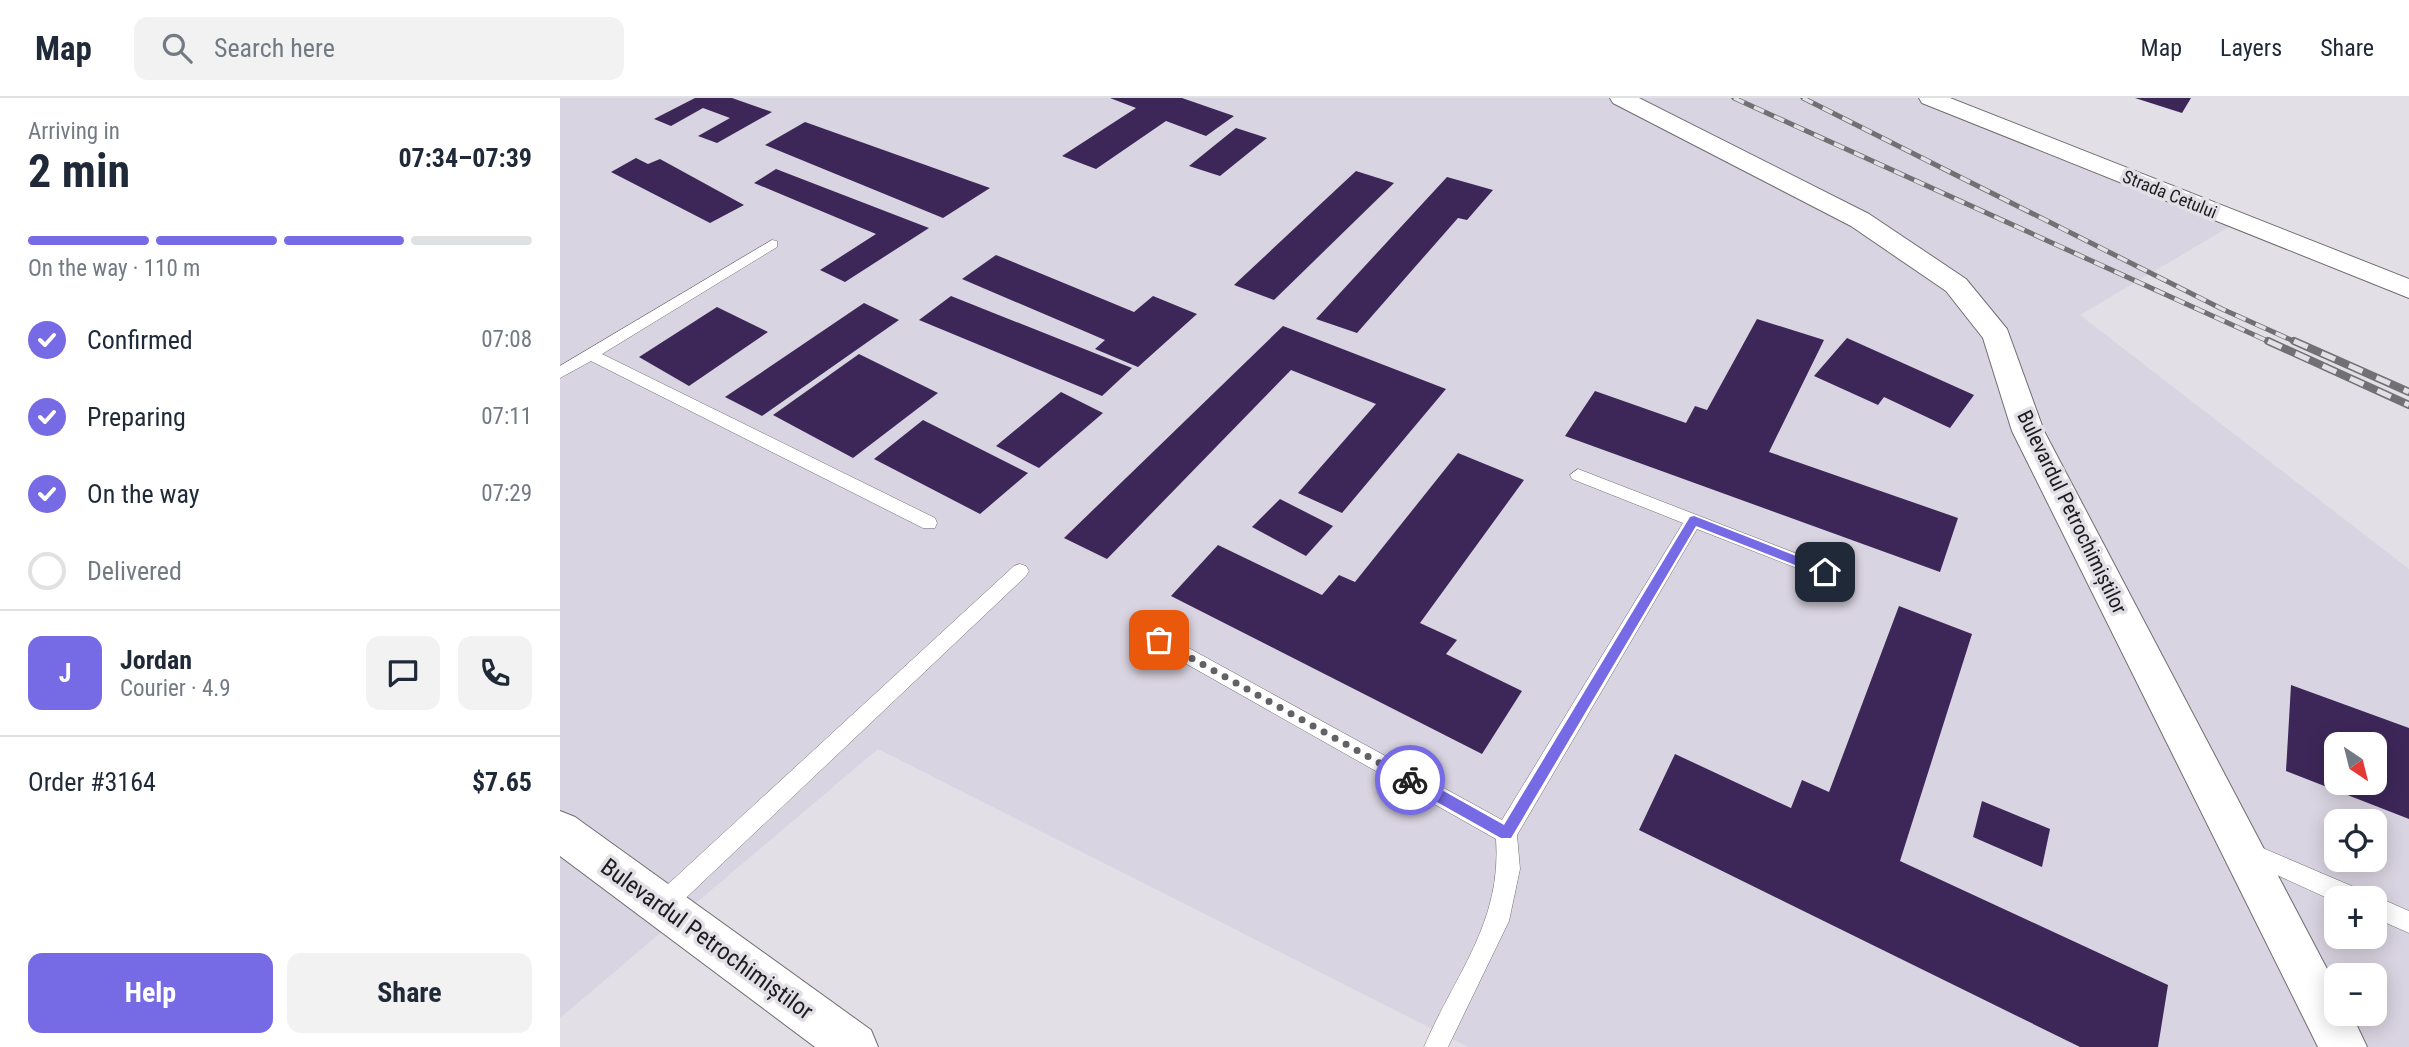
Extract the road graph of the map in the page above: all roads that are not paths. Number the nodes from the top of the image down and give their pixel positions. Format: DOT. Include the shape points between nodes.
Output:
graph roads {
  1 [pos="1621,98"];
  2 [pos="1930,98"];
  3 [pos="772,244"];
  4 [pos="2409,289"];
  5 [pos="592,355"];
  6 [pos="560,373"];
  7 [pos="1577,475"];
  8 [pos="1694,520"];
  9 [pos="929,523"];
  10 [pos="1020,571"];
  11 [pos="1825,572"];
  12 [pos="1159,640"];
  13 [pos="560,831"];
  14 [pos="1506,833"];
  15 [pos="2241,849"];
  16 [pos="2326,886"];
  17 [pos="661,905"];
  18 [pos="2387,912"];
  19 [pos="2409,922"];
  20 [pos="854,1047"];
  21 [pos="1436,1047"];
  22 [pos="2343,1047"];
  1 -- 15 [label="street, Bulevardul Petrochimiștilor" via="1860,220 1956,285 1997,336 2028,431"];
  2 -- 4 [label="street, Strada Cetului"];
  3 -- 5 [label="lane"];
  5 -- 6 [label="lane"];
  5 -- 9 [label="lane"];
  7 -- 8 [label="lane"];
  8 -- 11 [label="lane"];
  8 -- 14 [label="lane"];
  10 -- 17 [label="lane"];
  12 -- 14 [label="lane"];
  13 -- 17 [label="street, Bulevardul Petrochimiștilor"];
  14 -- 21 [label="lane" via="1509,869 1498,921"];
  15 -- 16 [label="lane"];
  15 -- 22 [label="street, Bulevardul Petrochimiștilor"];
  17 -- 20 [label="street, Bulevardul Petrochimiștilor"];
  18 -- 19 [label="lane"];
}
